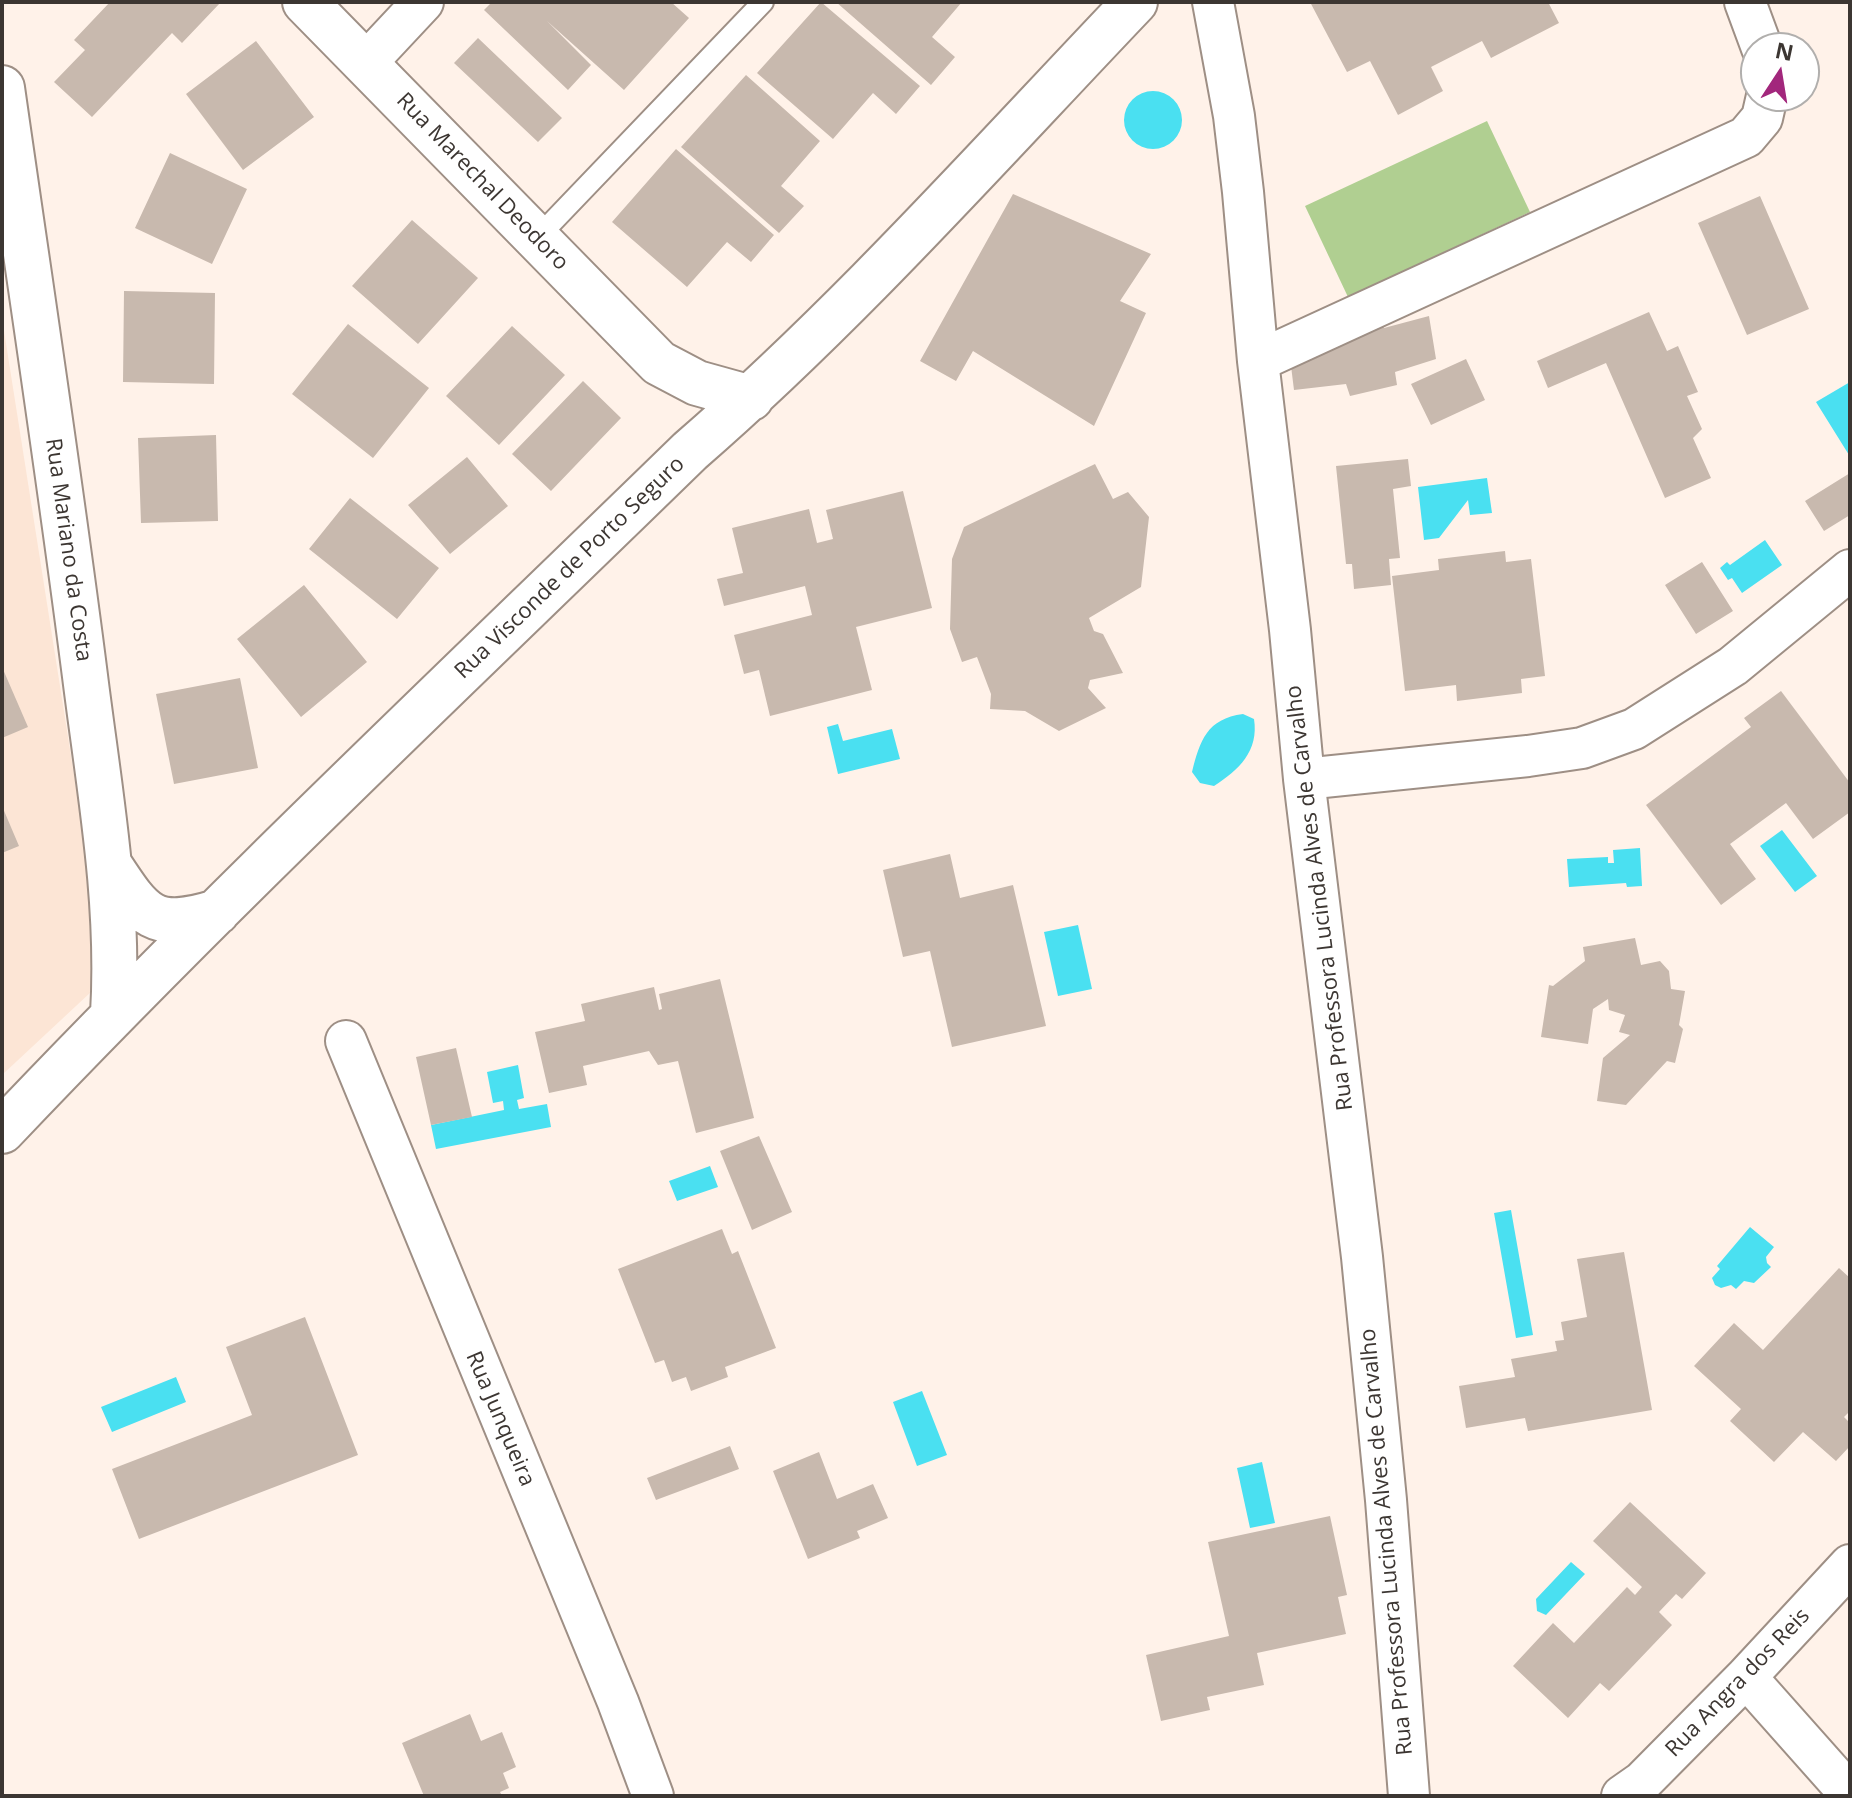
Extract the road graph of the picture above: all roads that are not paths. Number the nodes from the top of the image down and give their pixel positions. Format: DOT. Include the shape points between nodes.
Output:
graph roads {
  1 [pos="305,2"];
  2 [pos="423,2"];
  3 [pos="763,2"];
  4 [pos="1135,2"];
  5 [pos="1213,2"];
  6 [pos="1745,2"];
  7 [pos="1756,32"];
  8 [pos="365,64"];
  9 [pos="2,88"];
  10 [pos="1763,112"];
  11 [pos="537,238"];
  12 [pos="1258,361"];
  13 [pos="659,363"];
  14 [pos="751,398"];
  15 [pos="690,451"];
  16 [pos="1850,570"];
  17 [pos="1304,779"];
  18 [pos="109,864"];
  19 [pos="217,912"];
  20 [pos="113,1014"];
  21 [pos="346,1041"];
  22 [pos="2,1131"];
  23 [pos="1850,1565"];
  24 [pos="1746,1677"];
  25 [pos="1850,1794"];
  26 [pos="653,1796"];
  27 [pos="1409,1796"];
  28 [pos="1622,1796"];
  1 -- 8 [label="street, Rua Marechal Deodoro"];
  2 -- 8 [label="street"];
  3 -- 11 [label="lane"];
  4 -- 14 [label="street, Rua Visconde de Porto Seguro"];
  5 -- 12 [label="street, Rua Professora Lucinda Alves de Carvalho" via="1234,116"];
  6 -- 7 [label="street"];
  8 -- 11 [label="street, Rua Marechal Deodoro"];
  9 -- 18 [label="street, Rua Mariano da Costa"];
  10 -- 12 [label="street" via="1746,137"];
  11 -- 13 [label="street, Rua Marechal Deodoro"];
  12 -- 17 [label="street, Rua Professora Lucinda Alves de Carvalho"];
  13 -- 14 [label="street, Rua Marechal Deodoro" via="697,383"];
  13 -- 15 [label="street, Rua Marechal Deodoro" via="682,415"];
  14 -- 15 [label="street, Rua Visconde de Porto Seguro"];
  15 -- 19 [label="street, Rua Visconde de Porto Seguro"];
  16 -- 17 [label="street" via="1733,666 1634,729 1582,748"];
  17 -- 27 [label="street, Rua Professora Lucinda Alves de Carvalho" via="1365,1287"];
  18 -- 19 [label="street" via="130,897 157,919 189,921"];
  18 -- 20 [label="street, Rua Mariano da Costa"];
  19 -- 20 [label="street, Rua Visconde de Porto Seguro"];
  20 -- 22 [label="street, Rua Visconde de Porto Seguro"];
  21 -- 26 [label="street, Rua Junqueira"];
  23 -- 24 [label="street, Rua Angra dos Reis"];
  24 -- 25 [label="street"];
  24 -- 28 [label="street, Rua Angra dos Reis"];
}
